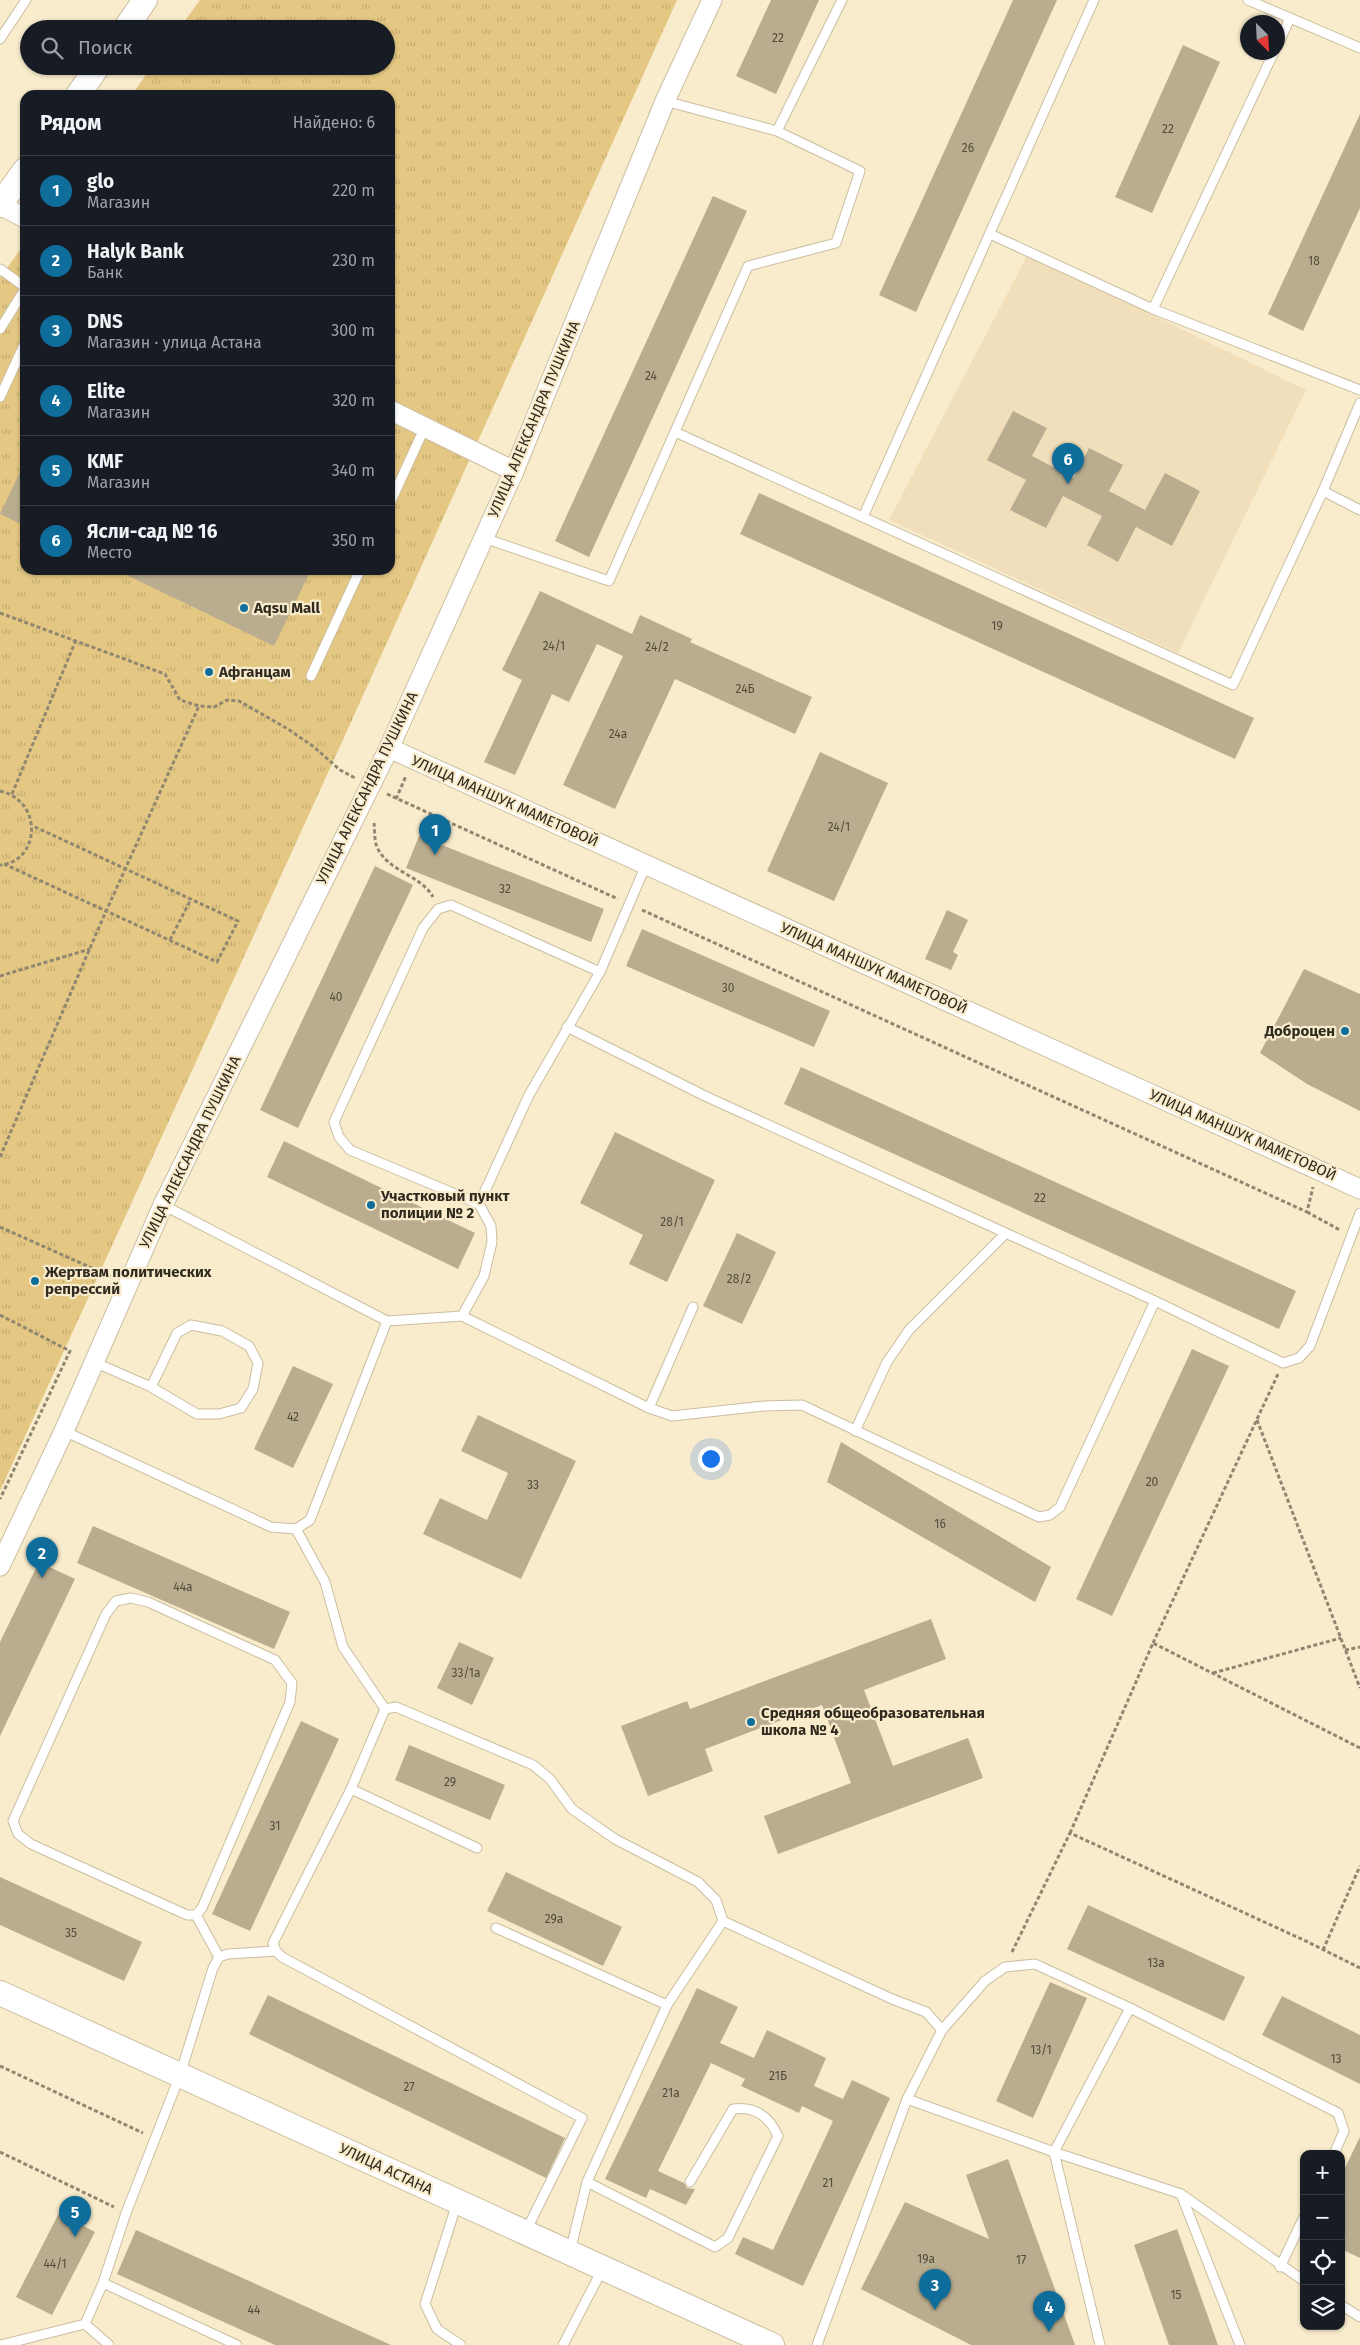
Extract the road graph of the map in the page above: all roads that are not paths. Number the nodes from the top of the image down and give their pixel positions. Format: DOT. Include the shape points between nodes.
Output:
graph roads {
  1 [pos="26,0"];
  2 [pos="145,0"];
  3 [pos="712,0"];
  4 [pos="842,0"];
  5 [pos="1094,0"];
  6 [pos="1248,0"];
  7 [pos="1290,18"];
  8 [pos="131,20"];
  9 [pos="1285,29"];
  10 [pos="0,39"];
  11 [pos="1360,48"];
  12 [pos="1270,60"];
  13 [pos="92,75"];
  14 [pos="81,90"];
  15 [pos="665,101"];
  16 [pos="777,131"];
  17 [pos="20,177"];
  18 [pos="0,205"];
  19 [pos="20,215"];
  20 [pos="990,234"];
  21 [pos="0,269"];
  22 [pos="20,284"];
  23 [pos="20,296"];
  24 [pos="1153,309"];
  25 [pos="0,329"];
  26 [pos="20,354"];
  27 [pos="1360,390"];
  28 [pos="0,397"];
  29 [pos="1360,403"];
  30 [pos="395,412"];
  31 [pos="425,427"];
  32 [pos="675,432"];
  33 [pos="514,471"];
  34 [pos="1322,491"];
  35 [pos="395,492"];
  36 [pos="1360,510"];
  37 [pos="862,517"];
  38 [pos="484,538"];
  39 [pos="358,575"];
  40 [pos="311,676"];
  41 [pos="389,748"];
  42 [pos="646,865"];
  43 [pos="600,972"];
  44 [pos="568,1027"];
  45 [pos="1360,1189"];
  46 [pos="479,1204"];
  47 [pos="163,1205"];
  48 [pos="1360,1213"];
  49 [pos="1005,1234"];
  50 [pos="1155,1301"];
  51 [pos="693,1307"];
  52 [pos="462,1316"];
  53 [pos="388,1321"];
  54 [pos="94,1362"];
  55 [pos="151,1387"];
  56 [pos="649,1408"];
  57 [pos="64,1431"];
  58 [pos="855,1431"];
  59 [pos="296,1529"];
  60 [pos="0,1566"];
  61 [pos="385,1709"];
  62 [pos="351,1789"];
  63 [pos="477,1848"];
  64 [pos="196,1916"];
  65 [pos="723,1921"];
  66 [pos="496,1928"];
  67 [pos="276,1950"];
  68 [pos="219,1957"];
  69 [pos="0,1993"];
  70 [pos="667,2005"];
  71 [pos="1130,2008"];
  72 [pos="942,2030"];
  73 [pos="180,2075"];
  74 [pos="906,2099"];
  75 [pos="1336,2150"];
  76 [pos="1054,2152"];
  77 [pos="588,2182"];
  78 [pos="690,2182"];
  79 [pos="1181,2194"];
  80 [pos="457,2201"];
  81 [pos="1300,2225"];
  82 [pos="525,2232"];
  83 [pos="570,2253"];
  84 [pos="1280,2266"];
  85 [pos="603,2268"];
  86 [pos="1300,2278"];
  87 [pos="103,2283"];
  88 [pos="1345,2307"];
  89 [pos="1360,2316"];
  90 [pos="85,2324"];
  91 [pos="1,2345"];
  92 [pos="109,2345"];
  93 [pos="237,2345"];
  94 [pos="461,2345"];
  95 [pos="563,2345"];
  96 [pos="772,2345"];
  97 [pos="817,2345"];
  98 [pos="1100,2345"];
  99 [pos="1240,2345"];
  1 -- 10 [label="lane"];
  2 -- 8 [label="street"];
  3 -- 15 [label="street, УЛИЦА АЛЕКСАНДРА ПУШКИНА"];
  4 -- 16 [label="lane"];
  5 -- 20 [label="lane"];
  6 -- 7 [label="lane"];
  7 -- 9 [label="lane"];
  7 -- 11 [label="lane"];
  12 -- 24 [label="lane"];
  13 -- 14 [label="street"];
  15 -- 16 [label="lane"];
  15 -- 33 [label="street, УЛИЦА АЛЕКСАНДРА ПУШКИНА"];
  16 -- 32 [label="lane" via="860,170 836,243 748,266"];
  17 -- 18 [label="street"];
  18 -- 19 [label="street"];
  20 -- 24 [label="lane"];
  20 -- 37 [label="lane"];
  21 -- 22 [label="lane"];
  23 -- 25 [label="lane"];
  24 -- 27 [label="lane"];
  26 -- 28 [label="lane"];
  29 -- 34 [label="lane"];
  30 -- 31 [label="street"];
  31 -- 33 [label="street"];
  31 -- 35 [label="lane"];
  32 -- 37 [label="lane"];
  32 -- 38 [label="lane" via="609,581"];
  33 -- 38 [label="street, УЛИЦА АЛЕКСАНДРА ПУШКИНА"];
  34 -- 36 [label="lane"];
  34 -- 37 [label="lane" via="1233,685"];
  38 -- 41 [label="street, УЛИЦА АЛЕКСАНДРА ПУШКИНА"];
  39 -- 40 [label="lane"];
  41 -- 42 [label="street, УЛИЦА МАНШУК МАМЕТОВОЙ"];
  41 -- 47 [label="street, УЛИЦА АЛЕКСАНДРА ПУШКИНА"];
  42 -- 43 [label="lane"];
  42 -- 45 [label="street, УЛИЦА МАНШУК МАМЕТОВОЙ"];
  43 -- 44 [label="lane"];
  43 -- 46 [label="lane" via="451,905 438,909 423,928 334,1122 339,1138 350,1150"];
  44 -- 46 [label="lane" via="529,1095"];
  44 -- 49 [label="lane" via="705,1096"];
  46 -- 52 [label="lane" via="491,1226 492,1242 484,1276"];
  47 -- 53 [label="lane"];
  47 -- 54 [label="street, УЛИЦА АЛЕКСАНДРА ПУШКИНА"];
  48 -- 50 [label="lane" via="1310,1346 1299,1358 1283,1364"];
  49 -- 50 [label="lane"];
  49 -- 58 [label="lane" via="909,1330 887,1362"];
  50 -- 58 [label="lane" via="1060,1507 1050,1515 1040,1518"];
  51 -- 56 [label="lane"];
  52 -- 53 [label="lane"];
  52 -- 56 [label="lane"];
  53 -- 59 [label="lane" via="310,1520"];
  54 -- 55 [label="lane"];
  54 -- 57 [label="street, УЛИЦА АЛЕКСАНДРА ПУШКИНА"];
  55 -- 55 [label="lane" via="198,1414 219,1414 241,1408 253,1389 258,1363 249,1346 222,1331 192,1325 177,1332"];
  56 -- 58 [label="lane" via="672,1416 802,1405"];
  57 -- 59 [label="lane" via="272,1527"];
  57 -- 60 [label="street, УЛИЦА АЛЕКСАНДРА ПУШКИНА"];
  59 -- 61 [label="lane" via="325,1582 343,1647"];
  61 -- 62 [label="lane"];
  61 -- 65 [label="lane" via="396,1708 533,1765 550,1779 572,1809 616,1839 698,1882 716,1900"];
  62 -- 63 [label="lane"];
  62 -- 67 [label="lane" via="274,1943"];
  64 -- 64 [label="lane" via="31,1844 18,1834 13,1821 106,1614 116,1601 131,1598 148,1602 275,1660 292,1684 290,1702"];
  64 -- 68 [label="lane"];
  65 -- 70 [label="lane"];
  65 -- 72 [label="lane" via="926,2012"];
  66 -- 70 [label="lane"];
  67 -- 68 [label="lane"];
  67 -- 82 [label="lane" via="282,1957 582,2118"];
  68 -- 73 [label="lane" via="212,1968"];
  69 -- 73 [label="street, УЛИЦА АСТАНА"];
  70 -- 77 [label="lane"];
  71 -- 72 [label="lane" via="1035,1964 1005,1967 984,1981"];
  71 -- 75 [label="lane" via="1338,2113 1344,2131"];
  71 -- 76 [label="lane"];
  72 -- 74 [label="lane"];
  73 -- 80 [label="street, УЛИЦА АСТАНА"];
  73 -- 87 [label="lane" via="126,2213"];
  74 -- 76 [label="lane"];
  74 -- 97 [label="lane"];
  76 -- 79 [label="lane"];
  76 -- 98 [label="lane"];
  77 -- 78 [label="lane" via="715,2247 728,2238 778,2136 771,2122 748,2107 733,2109"];
  77 -- 83 [label="lane"];
  79 -- 84 [label="lane"];
  79 -- 99 [label="lane"];
  80 -- 82 [label="street, УЛИЦА АСТАНА"];
  80 -- 94 [label="lane" via="425,2304 437,2329"];
  81 -- 84 [label="lane"];
  82 -- 83 [label="street, УЛИЦА АСТАНА"];
  83 -- 85 [label="street, УЛИЦА АСТАНА"];
  84 -- 86 [label="lane"];
  85 -- 95 [label="lane"];
  85 -- 96 [label="street, УЛИЦА АСТАНА"];
  87 -- 90 [label="lane"];
  87 -- 93 [label="lane"];
  88 -- 89 [label="lane"];
  90 -- 91 [label="lane"];
  90 -- 92 [label="lane"];
}
